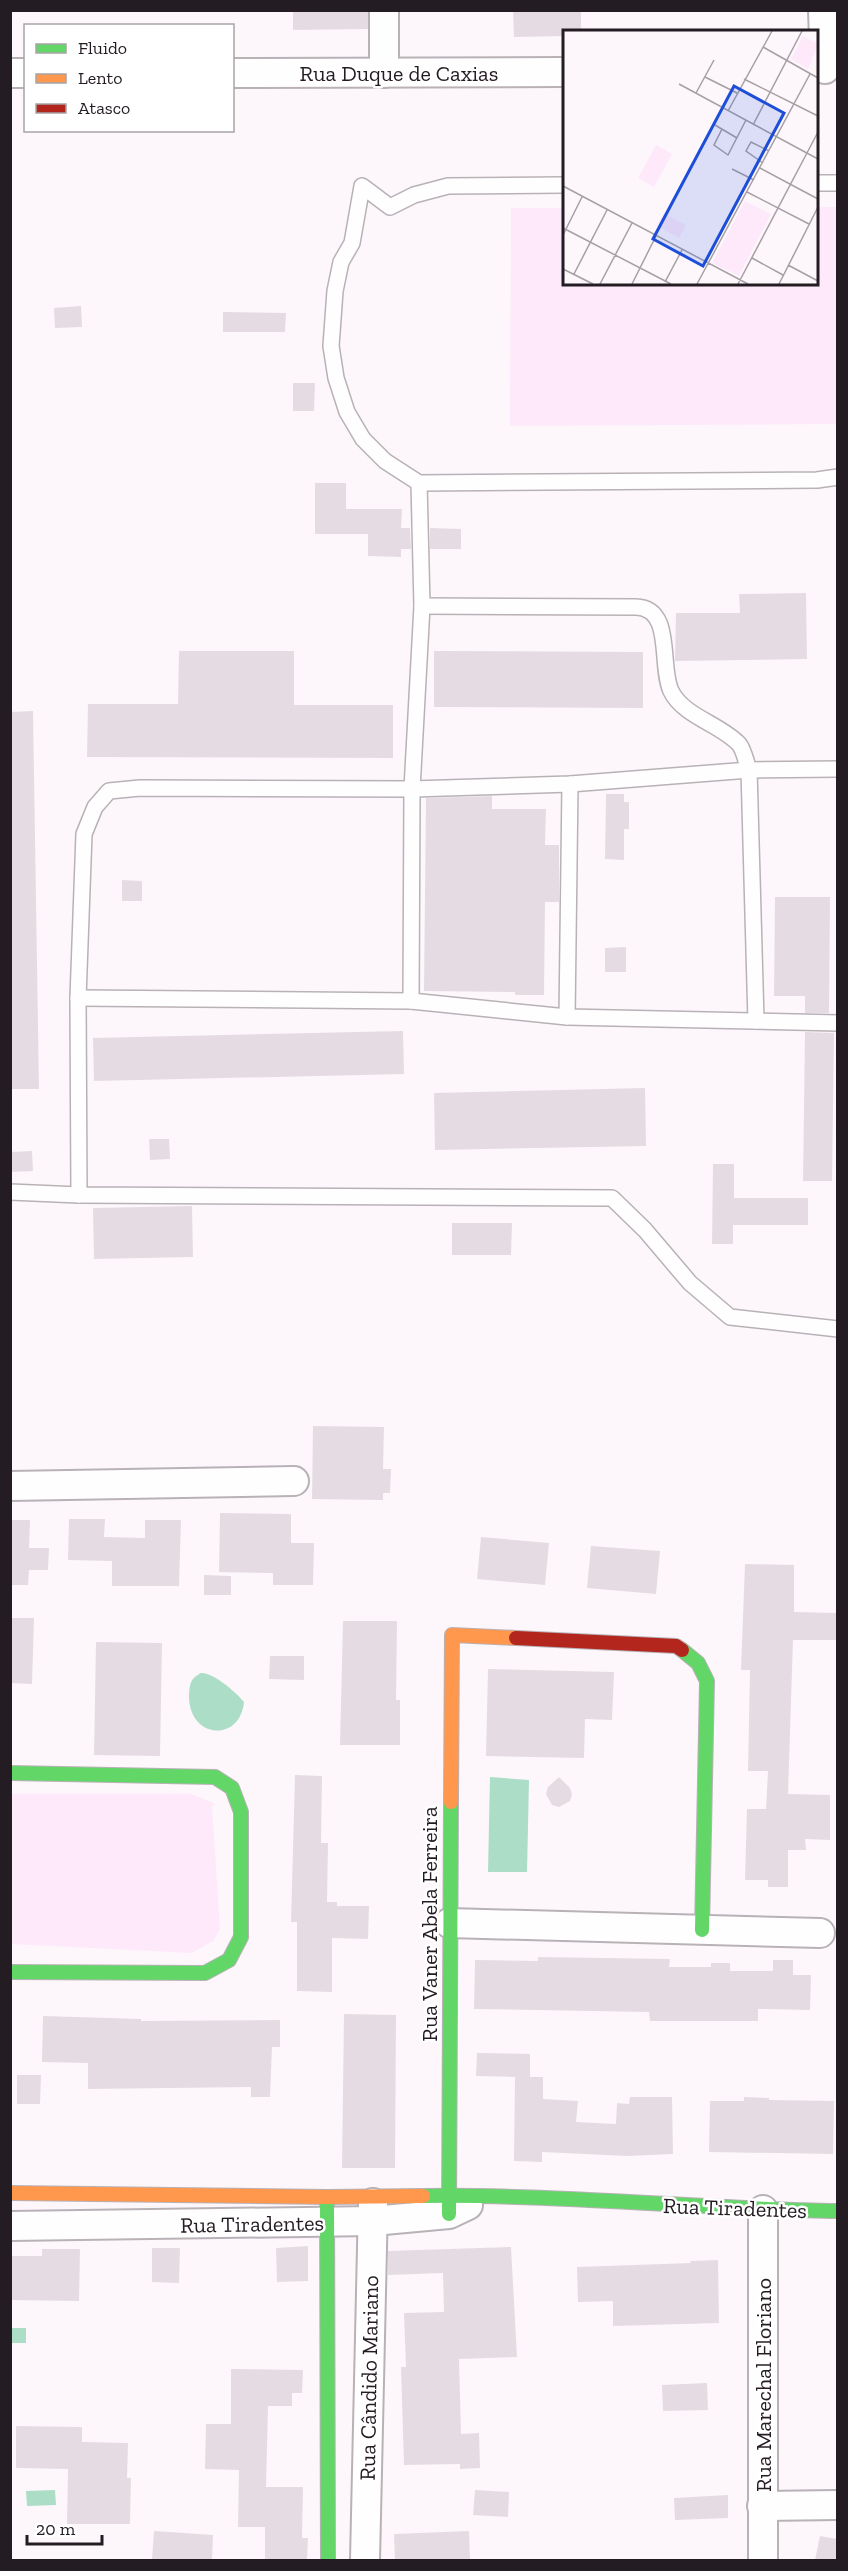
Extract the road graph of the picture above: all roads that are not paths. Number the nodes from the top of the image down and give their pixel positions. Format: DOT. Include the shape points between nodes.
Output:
graph roads {
  1 [pos="384,10"];
  2 [pos="823,10"];
  3 [pos="826,69"];
  4 [pos="563,72"];
  5 [pos="234,73"];
  6 [pos="384,74"];
  7 [pos="818,183"];
  8 [pos="837,183"];
  9 [pos="563,185"];
  10 [pos="837,477"];
  11 [pos="419,483"];
  12 [pos="422,606"];
  13 [pos="837,769"];
  14 [pos="749,770"];
  15 [pos="570,783"];
  16 [pos="412,789"];
  17 [pos="78,998"];
  18 [pos="411,1001"];
  19 [pos="567,1017"];
  20 [pos="756,1021"];
  21 [pos="837,1023"];
  22 [pos="10,1192"];
  23 [pos="79,1195"];
  24 [pos="837,1329"];
  25 [pos="294,1481"];
  26 [pos="10,1486"];
  27 [pos="10,1773"];
  28 [pos="449,1923"];
  29 [pos="702,1930"];
  30 [pos="820,1933"];
  31 [pos="10,1972"];
  32 [pos="10,2193"];
  33 [pos="488,2195"];
  34 [pos="448,2204"];
  35 [pos="373,2209"];
  36 [pos="327,2210"];
  37 [pos="763,2210"];
  38 [pos="837,2211"];
  39 [pos="10,2226"];
  40 [pos="837,2505"];
  41 [pos="762,2506"];
  42 [pos="328,2560"];
  43 [pos="365,2560"];
  44 [pos="763,2560"];
  1 -- 6 [label="street"];
  2 -- 3 [label="street"];
  4 -- 6 [label="street, Rua Duque de Caxias"];
  5 -- 6 [label="street, Rua Duque de Caxias"];
  7 -- 8 [label="lane"];
  9 -- 11 [label="lane" via="447,186 390,207 362,186 352,243 341,262 335,291 331,346 336,378 347,412 363,439 386,461"];
  10 -- 11 [label="lane"];
  11 -- 12 [label="lane"];
  12 -- 14 [label="lane" via="646,607 661,622 666,681 673,695 741,746"];
  12 -- 16 [label="lane"];
  13 -- 14 [label="lane"];
  14 -- 15 [label="lane"];
  14 -- 20 [label="lane"];
  15 -- 16 [label="lane"];
  15 -- 19 [label="lane"];
  16 -- 17 [label="lane" via="110,791 94,807 84,834"];
  16 -- 18 [label="lane"];
  17 -- 18 [label="lane"];
  17 -- 23 [label="lane"];
  18 -- 19 [label="lane"];
  19 -- 20 [label="lane"];
  20 -- 21 [label="lane"];
  22 -- 23 [label="lane"];
  23 -- 24 [label="lane" via="612,1198 690,1283 730,1317"];
  25 -- 26 [label="street"];
  27 -- 31 [label="street" via="215,1777 232,1788 241,1812 241,1937 229,1960 205,1972"];
  28 -- 29 [label="street"];
  28 -- 29 [label="street, Rua Vaner Abela Ferreira" via="452,1635 676,1646 698,1663 707,1681"];
  28 -- 34 [label="street, Rua Vaner Abela Ferreira"];
  29 -- 30 [label="street"];
  32 -- 36 [label="street, Rua Tiradentes"];
  33 -- 34 [label="street, Rua Tiradentes"];
  33 -- 37 [label="street, Rua Tiradentes"];
  34 -- 35 [label="street, Rua Tiradentes"];
  35 -- 36 [label="street, Rua Tiradentes"];
  35 -- 43 [label="street, Rua Cândido Mariano"];
  36 -- 39 [label="street, Rua Tiradentes"];
  36 -- 42 [label="street, Rua Cândido Mariano"];
  37 -- 38 [label="street, Rua Tiradentes"];
  37 -- 41 [label="street, Rua Marechal Floriano"];
  40 -- 41 [label="street"];
  41 -- 44 [label="street, Rua Marechal Floriano"];
}
